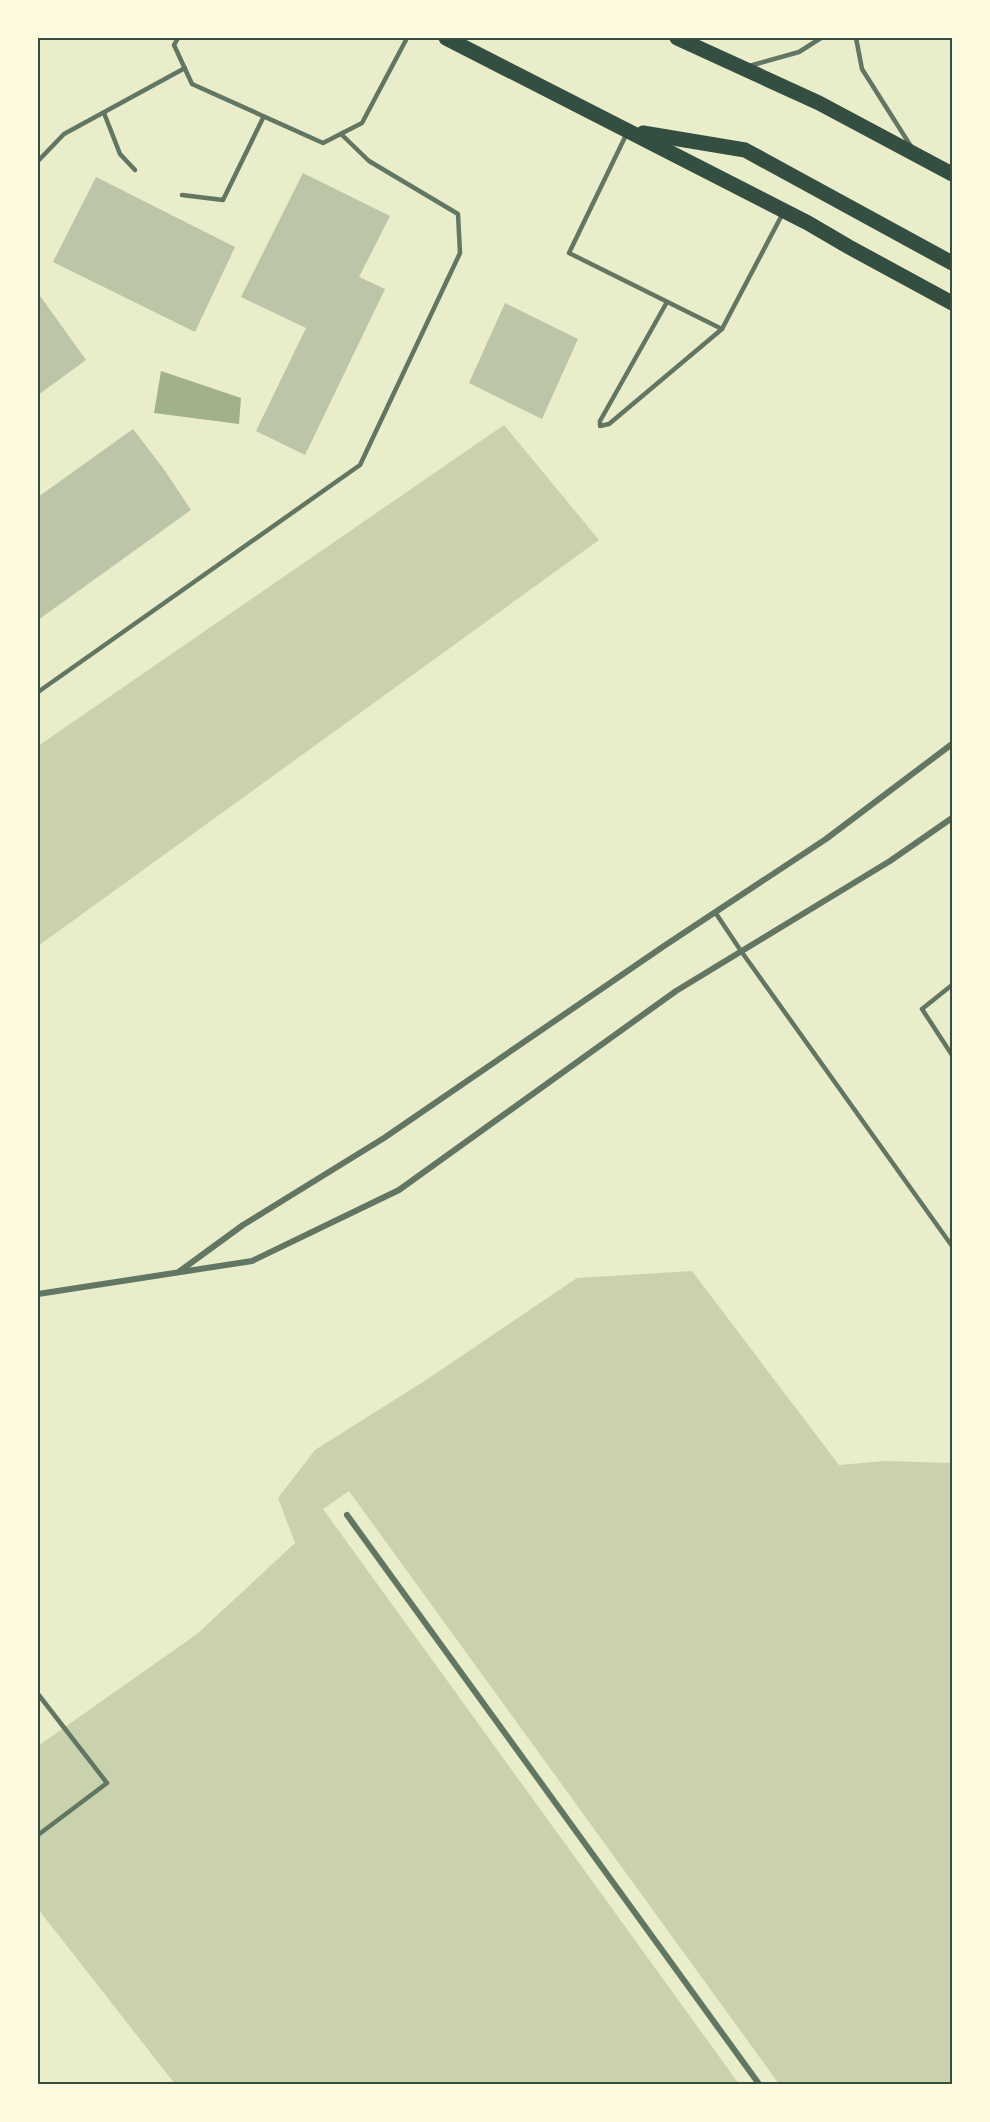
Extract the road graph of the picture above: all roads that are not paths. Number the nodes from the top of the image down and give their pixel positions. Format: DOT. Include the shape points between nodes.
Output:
graph roads {
  1 [pos="178,38"];
  2 [pos="407,38"];
  3 [pos="446,38"];
  4 [pos="677,38"];
  5 [pos="821,38"];
  6 [pos="856,38"];
  7 [pos="185,68"];
  8 [pos="742,68"];
  9 [pos="104,113"];
  10 [pos="263,117"];
  11 [pos="628,131"];
  12 [pos="341,134"];
  13 [pos="917,155"];
  14 [pos="38,161"];
  15 [pos="135,170"];
  16 [pos="952,174"];
  17 [pos="182,195"];
  18 [pos="784,210"];
  19 [pos="952,263"];
  20 [pos="667,302"];
  21 [pos="952,303"];
  22 [pos="722,330"];
  23 [pos="38,692"];
  24 [pos="952,744"];
  25 [pos="952,818"];
  26 [pos="715,912"];
  27 [pos="741,951"];
  28 [pos="952,986"];
  29 [pos="952,1055"];
  30 [pos="952,1246"];
  31 [pos="178,1272"];
  32 [pos="38,1294"];
  33 [pos="346,1515"];
  34 [pos="38,1694"];
  35 [pos="38,1836"];
  36 [pos="759,2085"];
  1 -- 7 [label="lane" via="174,45"];
  2 -- 12 [label="lane" via="362,123"];
  3 -- 11 [label="main road"];
  4 -- 8 [label="main road"];
  5 -- 8 [label="lane" via="799,52"];
  6 -- 13 [label="lane" via="862,69"];
  7 -- 9 [label="lane"];
  7 -- 10 [label="lane" via="192,84"];
  8 -- 13 [label="main road"];
  9 -- 14 [label="lane" via="64,134"];
  9 -- 15 [label="lane" via="120,154"];
  10 -- 12 [label="lane" via="323,143"];
  10 -- 17 [label="lane" via="223,200"];
  11 -- 18 [label="main road"];
  11 -- 19 [label="main road" via="745,150"];
  11 -- 20 [label="lane" via="569,253"];
  12 -- 23 [label="lane" via="369,161 458,214 460,253 360,465"];
  13 -- 16 [label="main road"];
  18 -- 21 [label="main road"];
  18 -- 22 [label="lane"];
  20 -- 22 [label="lane"];
  20 -- 22 [label="lane" via="600,426 609,424"];
  24 -- 26 [label="street" via="826,839"];
  25 -- 27 [label="street" via="890,861"];
  26 -- 27 [label="lane"];
  26 -- 31 [label="street" via="384,1138 243,1225"];
  27 -- 30 [label="lane"];
  27 -- 31 [label="street" via="676,991 399,1190 252,1261"];
  28 -- 29 [label="lane" via="922,1009"];
  31 -- 32 [label="street"];
  33 -- 36 [label="street"];
  34 -- 35 [label="lane" via="107,1783"];
}
